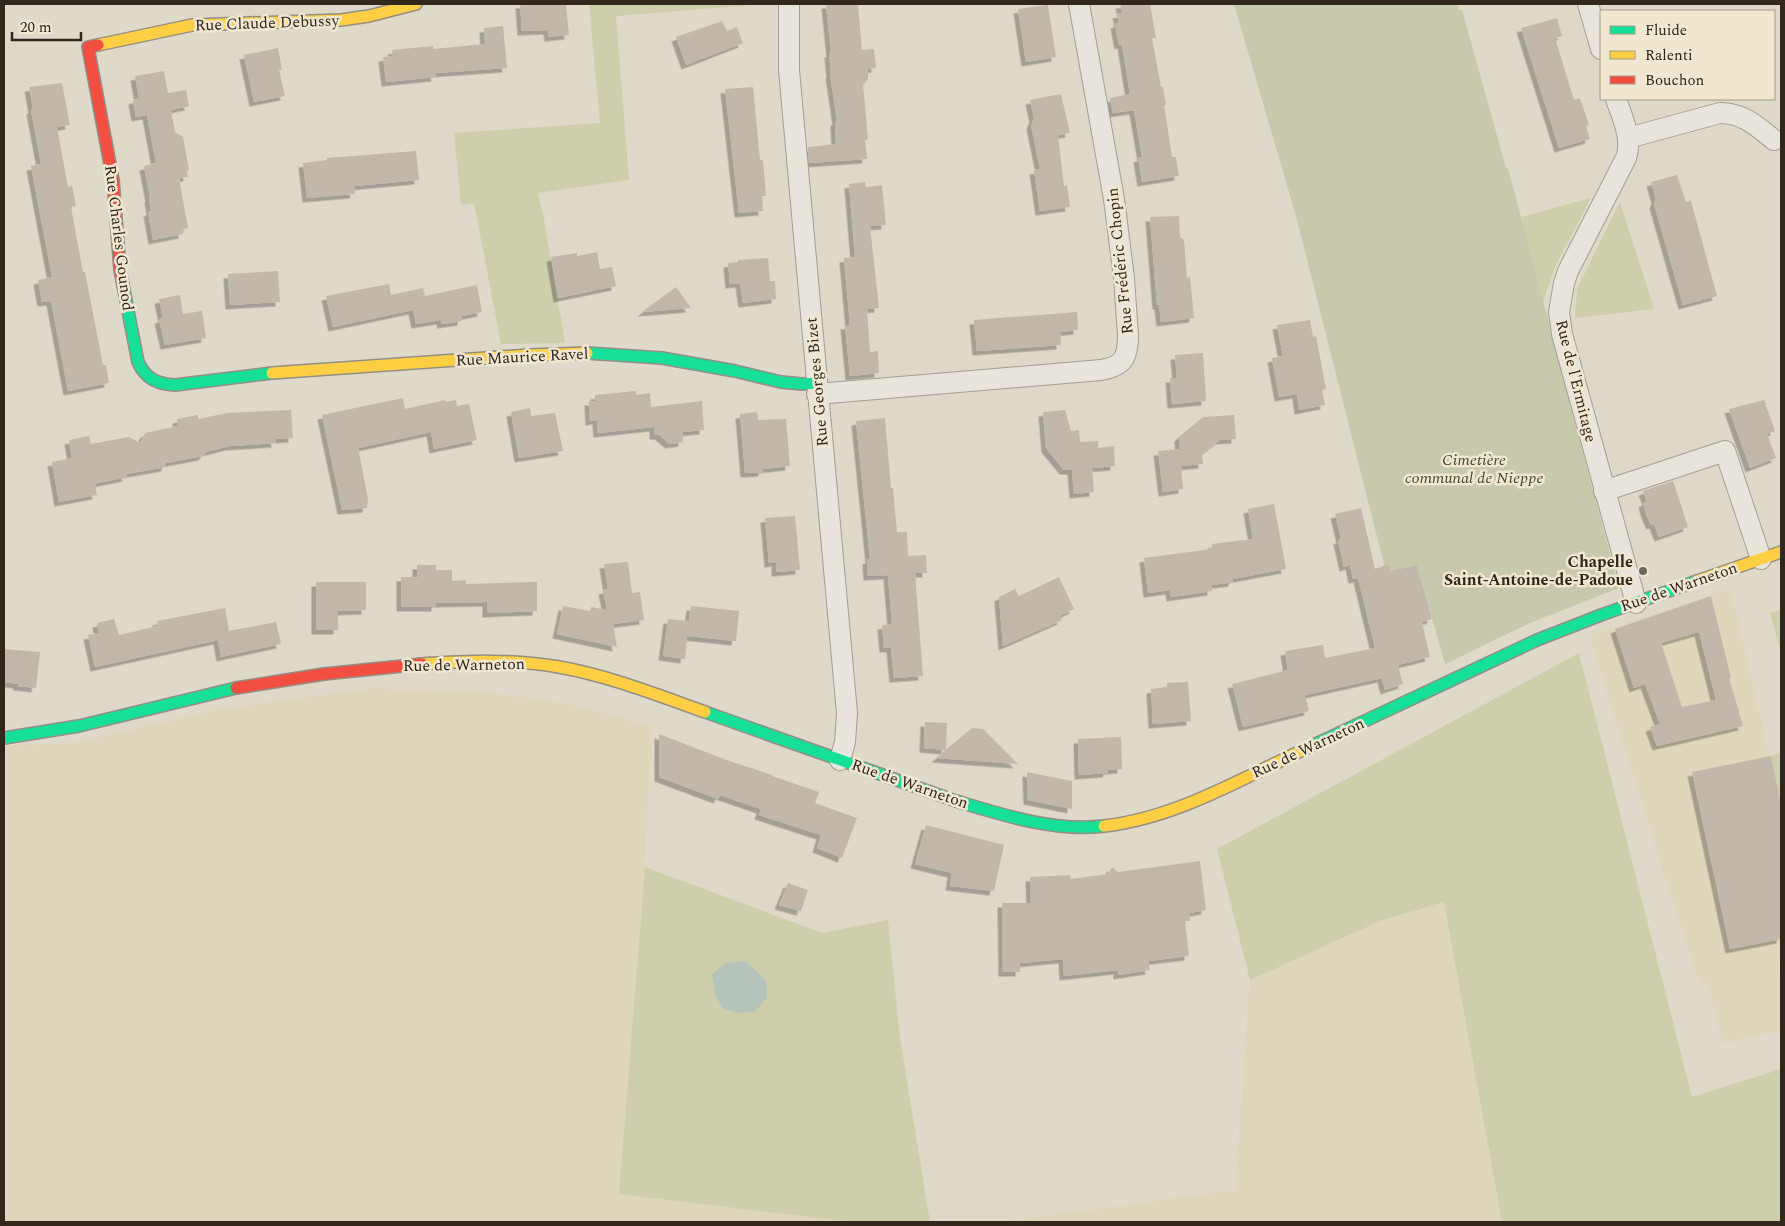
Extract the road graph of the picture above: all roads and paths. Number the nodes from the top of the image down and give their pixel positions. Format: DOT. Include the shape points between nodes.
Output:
graph roads {
  1 [pos="416,4"];
  2 [pos="789,4"];
  3 [pos="1080,4"];
  4 [pos="1588,4"];
  5 [pos="1600,46"];
  6 [pos="88,47"];
  7 [pos="1616,100"];
  8 [pos="1628,138"];
  9 [pos="1774,140"];
  10 [pos="226,377"];
  11 [pos="817,389"];
  12 [pos="1604,491"];
  13 [pos="1781,552"];
  14 [pos="1761,559"];
  15 [pos="1636,603"];
  16 [pos="4,738"];
  17 [pos="840,760"];
  1 -- 6 [label="street, Rue Claude Debussy" via="341,20 192,25"];
  2 -- 11 [label="street, Rue Georges Bizet" via="789,70"];
  3 -- 11 [label="street, Rue Frédéric Chopin" via="1119,237 1128,335 1126,355 1114,368 1101,370"];
  4 -- 5 [label="street"];
  6 -- 10 [label="street, Rue Charles Gounod" via="113,180 120,270 142,372 155,383 164,385"];
  7 -- 8 [label="street, Rue de l'Ermitage"];
  8 -- 9 [label="street" via="1729,113 1749,120"];
  8 -- 12 [label="street, Rue de l'Ermitage" via="1626,158 1568,271 1559,312"];
  10 -- 11 [label="street, Rue Maurice Ravel" via="529,354 587,353 662,358"];
  11 -- 17 [label="street, Rue Georges Bizet" via="847,713"];
  12 -- 14 [label="street" via="1725,451"];
  12 -- 15 [label="street, Rue de l'Ermitage"];
  13 -- 14 [label="street, Rue de Warneton"];
  14 -- 15 [label="street, Rue de Warneton"];
  15 -- 17 [label="street, Rue de Warneton" via="1516,649 1190,803 1131,822 1097,827 1040,822 956,801"];
  16 -- 17 [label="street, Rue de Warneton" via="72,728 273,681 399,666 496,661 540,664 611,679"];
}
